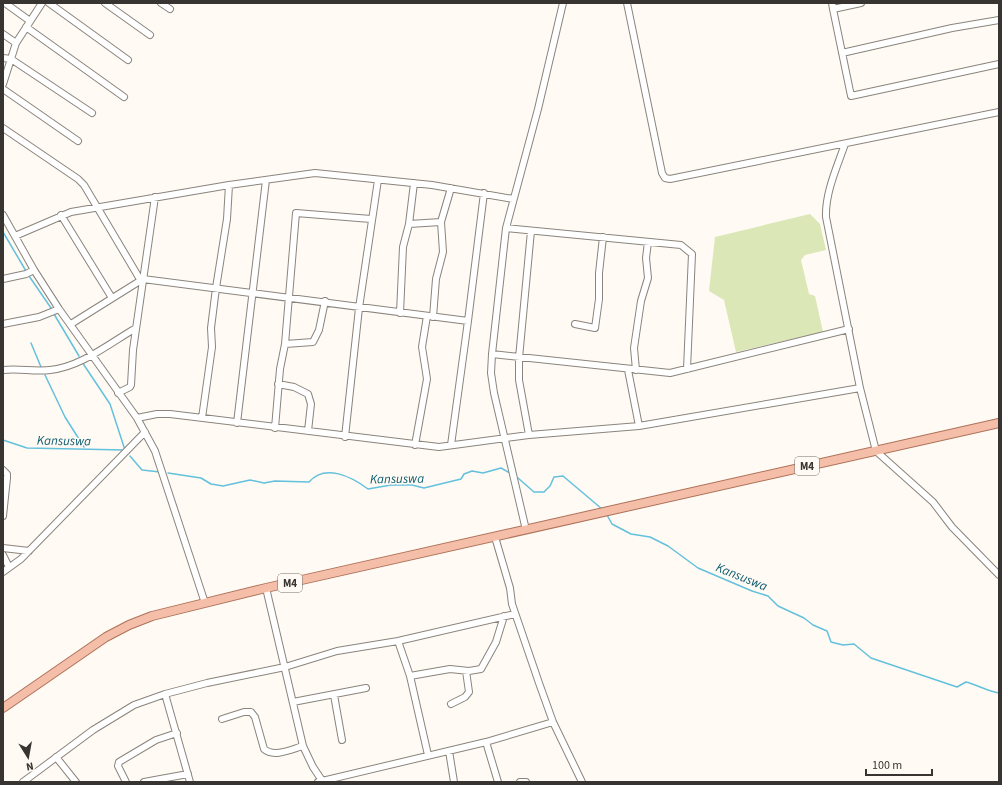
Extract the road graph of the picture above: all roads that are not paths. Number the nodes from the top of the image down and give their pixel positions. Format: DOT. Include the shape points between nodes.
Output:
graph roads {
  1 [pos="5,3"];
  2 [pos="42,3"];
  3 [pos="50,3"];
  4 [pos="105,3"];
  5 [pos="161,3"];
  6 [pos="563,3"];
  7 [pos="627,3"];
  8 [pos="861,3"];
  9 [pos="832,6"];
  10 [pos="170,9"];
  11 [pos="999,20"];
  12 [pos="30,21"];
  13 [pos="26,27"];
  14 [pos="3,34"];
  15 [pos="150,35"];
  16 [pos="16,43"];
  17 [pos="842,53"];
  18 [pos="3,58"];
  19 [pos="11,59"];
  20 [pos="128,60"];
  21 [pos="999,64"];
  22 [pos="3,84"];
  23 [pos="3,89"];
  24 [pos="124,97"];
  25 [pos="999,112"];
  26 [pos="92,113"];
  27 [pos="3,128"];
  28 [pos="78,141"];
  29 [pos="845,144"];
  30 [pos="266,180"];
  31 [pos="378,180"];
  32 [pos="414,183"];
  33 [pos="229,185"];
  34 [pos="451,188"];
  35 [pos="484,193"];
  36 [pos="155,197"];
  37 [pos="513,199"];
  38 [pos="97,207"];
  39 [pos="3,215"];
  40 [pos="61,215"];
  41 [pos="371,219"];
  42 [pos="441,222"];
  43 [pos="409,224"];
  44 [pos="506,228"];
  45 [pos="531,231"];
  46 [pos="15,236"];
  47 [pos="604,237"];
  48 [pos="648,242"];
  49 [pos="34,270"];
  50 [pos="3,279"];
  51 [pos="142,280"];
  52 [pos="216,288"];
  53 [pos="254,293"];
  54 [pos="112,298"];
  55 [pos="290,298"];
  56 [pos="325,301"];
  57 [pos="359,308"];
  58 [pos="59,309"];
  59 [pos="400,313"];
  60 [pos="430,317"];
  61 [pos="468,321"];
  62 [pos="3,324"];
  63 [pos="71,324"];
  64 [pos="575,324"];
  65 [pos="136,328"];
  66 [pos="849,329"];
  67 [pos="285,344"];
  68 [pos="92,354"];
  69 [pos="492,354"];
  70 [pos="519,358"];
  71 [pos="687,369"];
  72 [pos="3,370"];
  73 [pos="628,370"];
  74 [pos="636,370"];
  75 [pos="278,384"];
  76 [pos="860,388"];
  77 [pos="118,393"];
  78 [pos="137,418"];
  79 [pos="202,418"];
  80 [pos="237,422"];
  81 [pos="999,423"];
  82 [pos="639,426"];
  83 [pos="275,428"];
  84 [pos="308,431"];
  85 [pos="145,432"];
  86 [pos="529,435"];
  87 [pos="345,437"];
  88 [pos="505,439"];
  89 [pos="415,445"];
  90 [pos="451,445"];
  91 [pos="876,451"];
  92 [pos="3,470"];
  93 [pos="3,516"];
  94 [pos="526,530"];
  95 [pos="495,537"];
  96 [pos="3,548"];
  97 [pos="29,551"];
  98 [pos="3,555"];
  99 [pos="9,567"];
  100 [pos="3,572"];
  101 [pos="999,575"];
  102 [pos="266,588"];
  103 [pos="205,603"];
  104 [pos="516,614"];
  105 [pos="504,616"];
  106 [pos="398,641"];
  107 [pos="285,667"];
  108 [pos="466,671"];
  109 [pos="410,676"];
  110 [pos="366,688"];
  111 [pos="165,694"];
  112 [pos="334,695"];
  113 [pos="293,702"];
  114 [pos="451,704"];
  115 [pos="3,708"];
  116 [pos="222,719"];
  117 [pos="553,722"];
  118 [pos="177,733"];
  119 [pos="342,740"];
  120 [pos="486,742"];
  121 [pos="303,746"];
  122 [pos="449,751"];
  123 [pos="428,755"];
  124 [pos="56,757"];
  125 [pos="188,774"];
  126 [pos="23,782"];
  127 [pos="76,782"];
  128 [pos="126,782"];
  129 [pos="144,782"];
  130 [pos="190,782"];
  131 [pos="321,782"];
  132 [pos="454,782"];
  133 [pos="498,782"];
  134 [pos="520,782"];
  135 [pos="526,782"];
  136 [pos="582,782"];
  1 -- 12 [label="street"];
  2 -- 12 [label="street"];
  3 -- 20 [label="street"];
  4 -- 15 [label="street"];
  5 -- 10 [label="street"];
  6 -- 37 [label="street"];
  7 -- 29 [label="street" via="665,178"];
  8 -- 9 [label="street"];
  9 -- 17 [label="street"];
  11 -- 17 [label="street"];
  12 -- 13 [label="street"];
  13 -- 16 [label="street"];
  13 -- 24 [label="street"];
  14 -- 16 [label="street"];
  16 -- 19 [label="street"];
  17 -- 21 [label="street" via="851,96"];
  18 -- 19 [label="street"];
  19 -- 22 [label="street"];
  19 -- 26 [label="street"];
  23 -- 28 [label="street"];
  25 -- 29 [label="street"];
  27 -- 38 [label="street" via="78,180"];
  29 -- 66 [label="street" via="836,168 826,211"];
  30 -- 31 [label="street" via="324,173"];
  30 -- 33 [label="street"];
  30 -- 53 [label="street"];
  31 -- 32 [label="street"];
  31 -- 41 [label="street"];
  32 -- 34 [label="street"];
  32 -- 43 [label="street"];
  33 -- 36 [label="street"];
  33 -- 52 [label="street" via="227,220"];
  34 -- 35 [label="street"];
  34 -- 42 [label="street"];
  35 -- 37 [label="street"];
  35 -- 61 [label="street"];
  36 -- 38 [label="street"];
  36 -- 51 [label="street"];
  37 -- 44 [label="street"];
  38 -- 40 [label="street"];
  38 -- 51 [label="street"];
  39 -- 46 [label="street"];
  40 -- 46 [label="street"];
  40 -- 54 [label="street"];
  41 -- 55 [label="street" via="296,213"];
  41 -- 57 [label="street"];
  42 -- 43 [label="street"];
  42 -- 60 [label="street" via="443,252"];
  43 -- 59 [label="street" via="403,247"];
  44 -- 45 [label="street"];
  44 -- 69 [label="street"];
  45 -- 47 [label="street"];
  45 -- 70 [label="street"];
  46 -- 49 [label="street"];
  47 -- 48 [label="street"];
  47 -- 64 [label="street" via="595,328"];
  48 -- 71 [label="street" via="681,245 692,254"];
  48 -- 74 [label="street" via="648,278 641,301 634,348"];
  49 -- 50 [label="street"];
  49 -- 58 [label="street"];
  51 -- 52 [label="street"];
  51 -- 54 [label="street"];
  51 -- 65 [label="street"];
  52 -- 53 [label="street"];
  52 -- 79 [label="street" via="211,328 212,346"];
  53 -- 55 [label="street"];
  53 -- 80 [label="street"];
  54 -- 63 [label="street"];
  55 -- 56 [label="street"];
  55 -- 67 [label="street"];
  56 -- 57 [label="street"];
  56 -- 67 [label="street" via="322,321 313,342"];
  57 -- 59 [label="street"];
  57 -- 87 [label="street"];
  58 -- 62 [label="street" via="39,317"];
  58 -- 63 [label="street"];
  59 -- 60 [label="street"];
  60 -- 61 [label="street"];
  60 -- 89 [label="street" via="422,347 427,380"];
  61 -- 90 [label="street"];
  63 -- 68 [label="street"];
  65 -- 68 [label="street"];
  65 -- 77 [label="street" via="131,386"];
  66 -- 71 [label="street"];
  66 -- 76 [label="street"];
  67 -- 75 [label="street"];
  68 -- 72 [label="street" via="78,362 51,370"];
  68 -- 77 [label="street"];
  69 -- 70 [label="street"];
  69 -- 88 [label="street" via="492,383"];
  70 -- 73 [label="street"];
  70 -- 86 [label="street" via="519,380"];
  71 -- 74 [label="street" via="670,373"];
  73 -- 74 [label="street"];
  73 -- 82 [label="street"];
  75 -- 83 [label="street"];
  75 -- 84 [label="street" via="294,387 308,394 311,404"];
  76 -- 82 [label="street"];
  76 -- 91 [label="street"];
  77 -- 78 [label="street"];
  78 -- 79 [label="street" via="163,413"];
  78 -- 85 [label="street"];
  79 -- 80 [label="street"];
  80 -- 83 [label="street"];
  81 -- 91 [label="main road, M4"];
  82 -- 86 [label="street"];
  83 -- 84 [label="street"];
  84 -- 87 [label="street"];
  85 -- 97 [label="street"];
  85 -- 103 [label="street" via="159,463"];
  86 -- 88 [label="street"];
  87 -- 89 [label="street"];
  88 -- 90 [label="street"];
  88 -- 94 [label="street"];
  89 -- 90 [label="street"];
  91 -- 94 [label="main road, M4"];
  91 -- 101 [label="street" via="933,502 952,527"];
  92 -- 93 [label="street" via="7,478"];
  94 -- 95 [label="main road, M4"];
  95 -- 102 [label="main road, M4"];
  95 -- 104 [label="street"];
  96 -- 97 [label="street"];
  97 -- 99 [label="street"];
  98 -- 99 [label="street"];
  99 -- 100 [label="street"];
  102 -- 103 [label="main road, M4"];
  102 -- 107 [label="street"];
  103 -- 115 [label="main road, M4" via="152,616 106,637"];
  104 -- 105 [label="street"];
  104 -- 117 [label="street"];
  105 -- 106 [label="street"];
  105 -- 108 [label="street" via="484,667"];
  106 -- 107 [label="street" via="337,651"];
  106 -- 109 [label="street"];
  107 -- 111 [label="street"];
  107 -- 113 [label="street"];
  108 -- 109 [label="street" via="450,669"];
  108 -- 114 [label="street" via="470,692 465,698"];
  109 -- 123 [label="street"];
  110 -- 112 [label="street"];
  111 -- 118 [label="street"];
  111 -- 124 [label="street" via="134,706 93,730"];
  112 -- 113 [label="street"];
  112 -- 119 [label="street"];
  113 -- 121 [label="street"];
  116 -- 121 [label="street" via="251,712 264,749 268,752"];
  117 -- 120 [label="street"];
  117 -- 136 [label="street"];
  118 -- 125 [label="street"];
  118 -- 128 [label="street" via="156,740 119,762 118,766"];
  120 -- 122 [label="street"];
  120 -- 133 [label="street"];
  121 -- 131 [label="street"];
  122 -- 123 [label="street"];
  122 -- 132 [label="street"];
  123 -- 131 [label="street"];
  124 -- 126 [label="street"];
  124 -- 127 [label="street"];
  125 -- 129 [label="street"];
  125 -- 130 [label="street"];
  134 -- 135 [label="street"];
}
